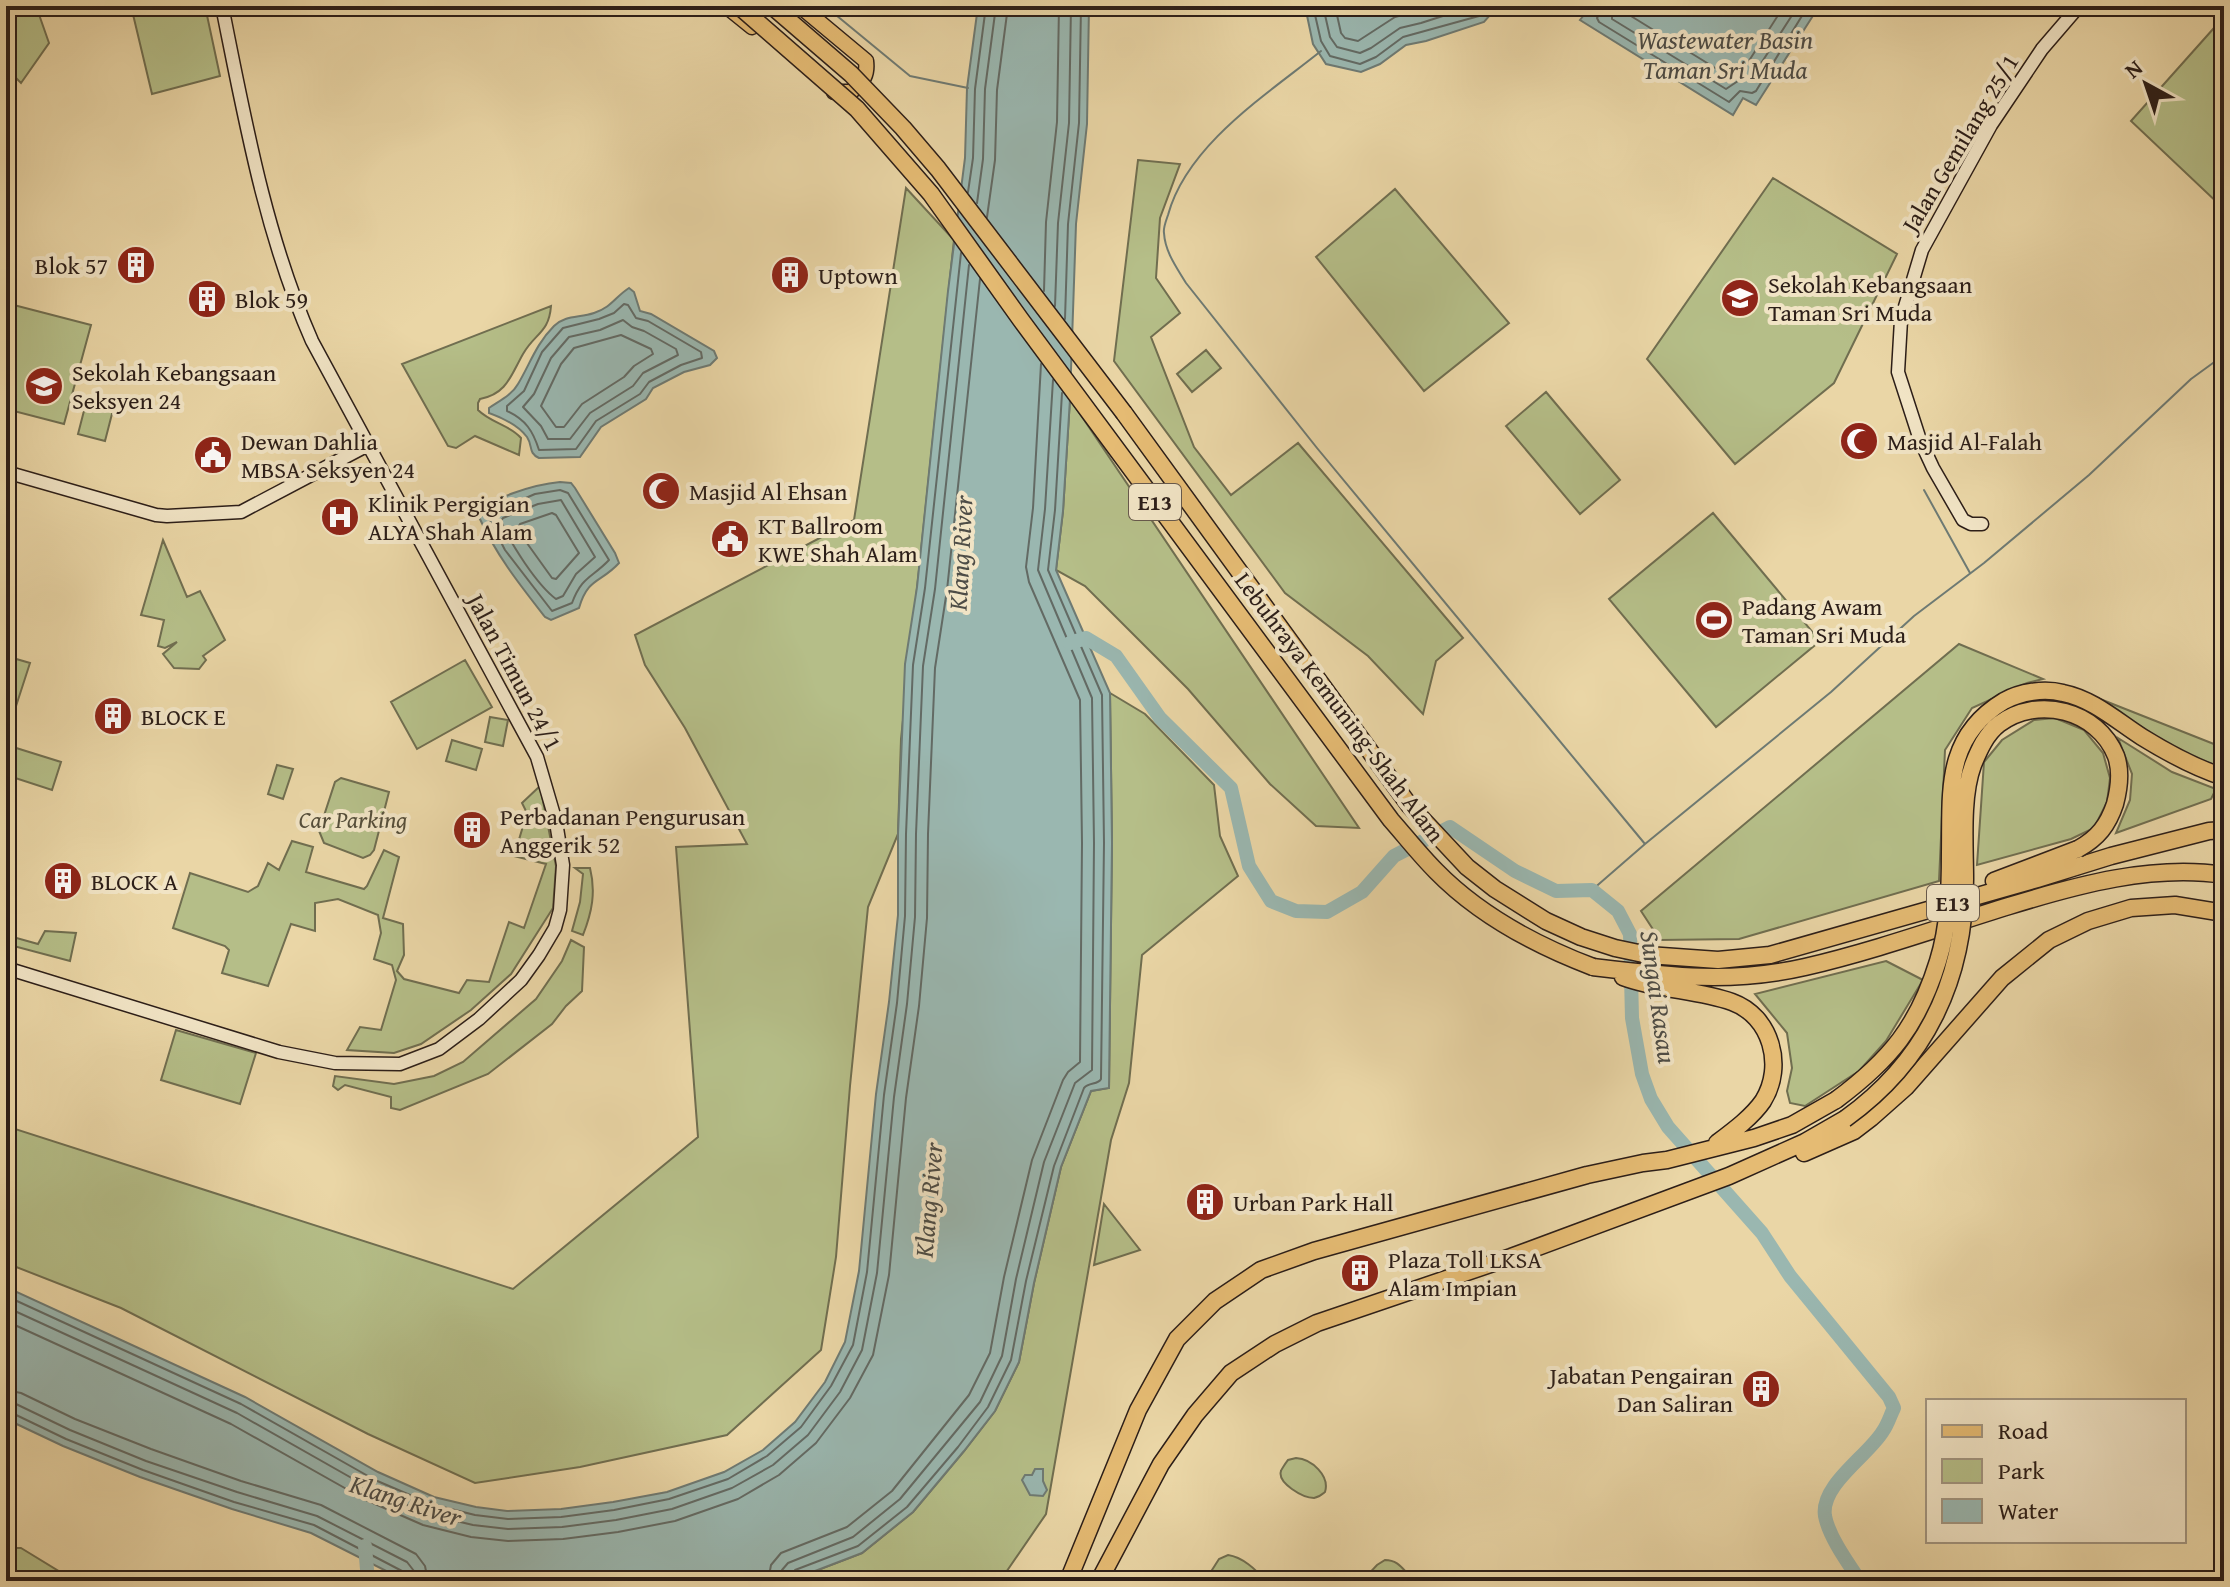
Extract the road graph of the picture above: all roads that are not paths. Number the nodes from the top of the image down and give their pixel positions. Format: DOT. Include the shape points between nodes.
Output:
graph roads {
  1 [pos="222,6"];
  2 [pos="726,6"];
  3 [pos="739,6"];
  4 [pos="772,6"];
  5 [pos="800,6"];
  6 [pos="2079,6"];
  7 [pos="368,445"];
  8 [pos="6,472"];
  9 [pos="1982,524"];
  10 [pos="2224,777"];
  11 [pos="2224,830"];
  12 [pos="2224,875"];
  13 [pos="2224,913"];
  14 [pos="1861,929"];
  15 [pos="6,968"];
  16 [pos="1683,984"];
  17 [pos="1710,1149"];
  18 [pos="1729,1176"];
  19 [pos="1068,1581"];
  20 [pos="1099,1581"];
  1 -- 7 [label="street, Jalan Timun 24/1" via="279,255 312,341"];
  2 -- 5 [label="main road" via="836,93 851,92 862,82 866,61"];
  3 -- 16 [label="highway, Lebuhraya Kemuning-Shah Alam / E13, bridge" via="857,109 931,194 1416,849 1456,890 1524,938 1644,985"];
  4 -- 14 [label="highway, Lebuhraya Kemuning-Shah Alam / E13, bridge" via="851,74 938,169 1124,413 1409,805 1467,867 1517,904 1581,937 1637,953 1718,960 1770,955"];
  6 -- 9 [label="street, Jalan Gemilang 25/1" via="2042,49 1991,125 1922,250 1901,320 1898,372 1920,440 1963,520"];
  7 -- 8 [label="street" via="241,512 156,515"];
  7 -- 15 [label="street, Jalan Timun 24/1" via="537,757 563,865 560,910 539,955 479,1019 439,1049 400,1064 335,1063 279,1052"];
  10 -- 17 [label="highway, bridge" via="2176,757 2083,698 2060,692 2011,697 1984,715 1965,737 1950,782 1945,931 1930,984 1908,1029 1863,1080 1836,1100 1792,1125"];
  11 -- 14 [label="highway, Lebuhraya Kemuning-Shah Alam / E13" via="2111,856"];
  12 -- 16 [label="highway, E13" via="2156,874 2105,881 1804,967"];
  13 -- 18 [label="highway" via="2175,905 2131,908 2049,940 2002,978 1906,1087 1854,1131 1793,1158"];
  14 -- 18 [label="highway, bridge" via="2078,849 2099,834 2119,790 2116,755 2100,732 2078,715 2034,709 2014,714 1981,745 1967,790 1965,829 1964,908 1960,940 1935,1019 1901,1069 1867,1103 1805,1142"];
  16 -- 17 [label="highway" via="1746,1009 1762,1023 1772,1044 1774,1065 1763,1101"];
  17 -- 19 [label="highway" via="1587,1175 1261,1270 1215,1301 1177,1339 1138,1410"];
  18 -- 20 [label="highway" via="1317,1323 1275,1344 1231,1373 1195,1415 1161,1464"];
}
